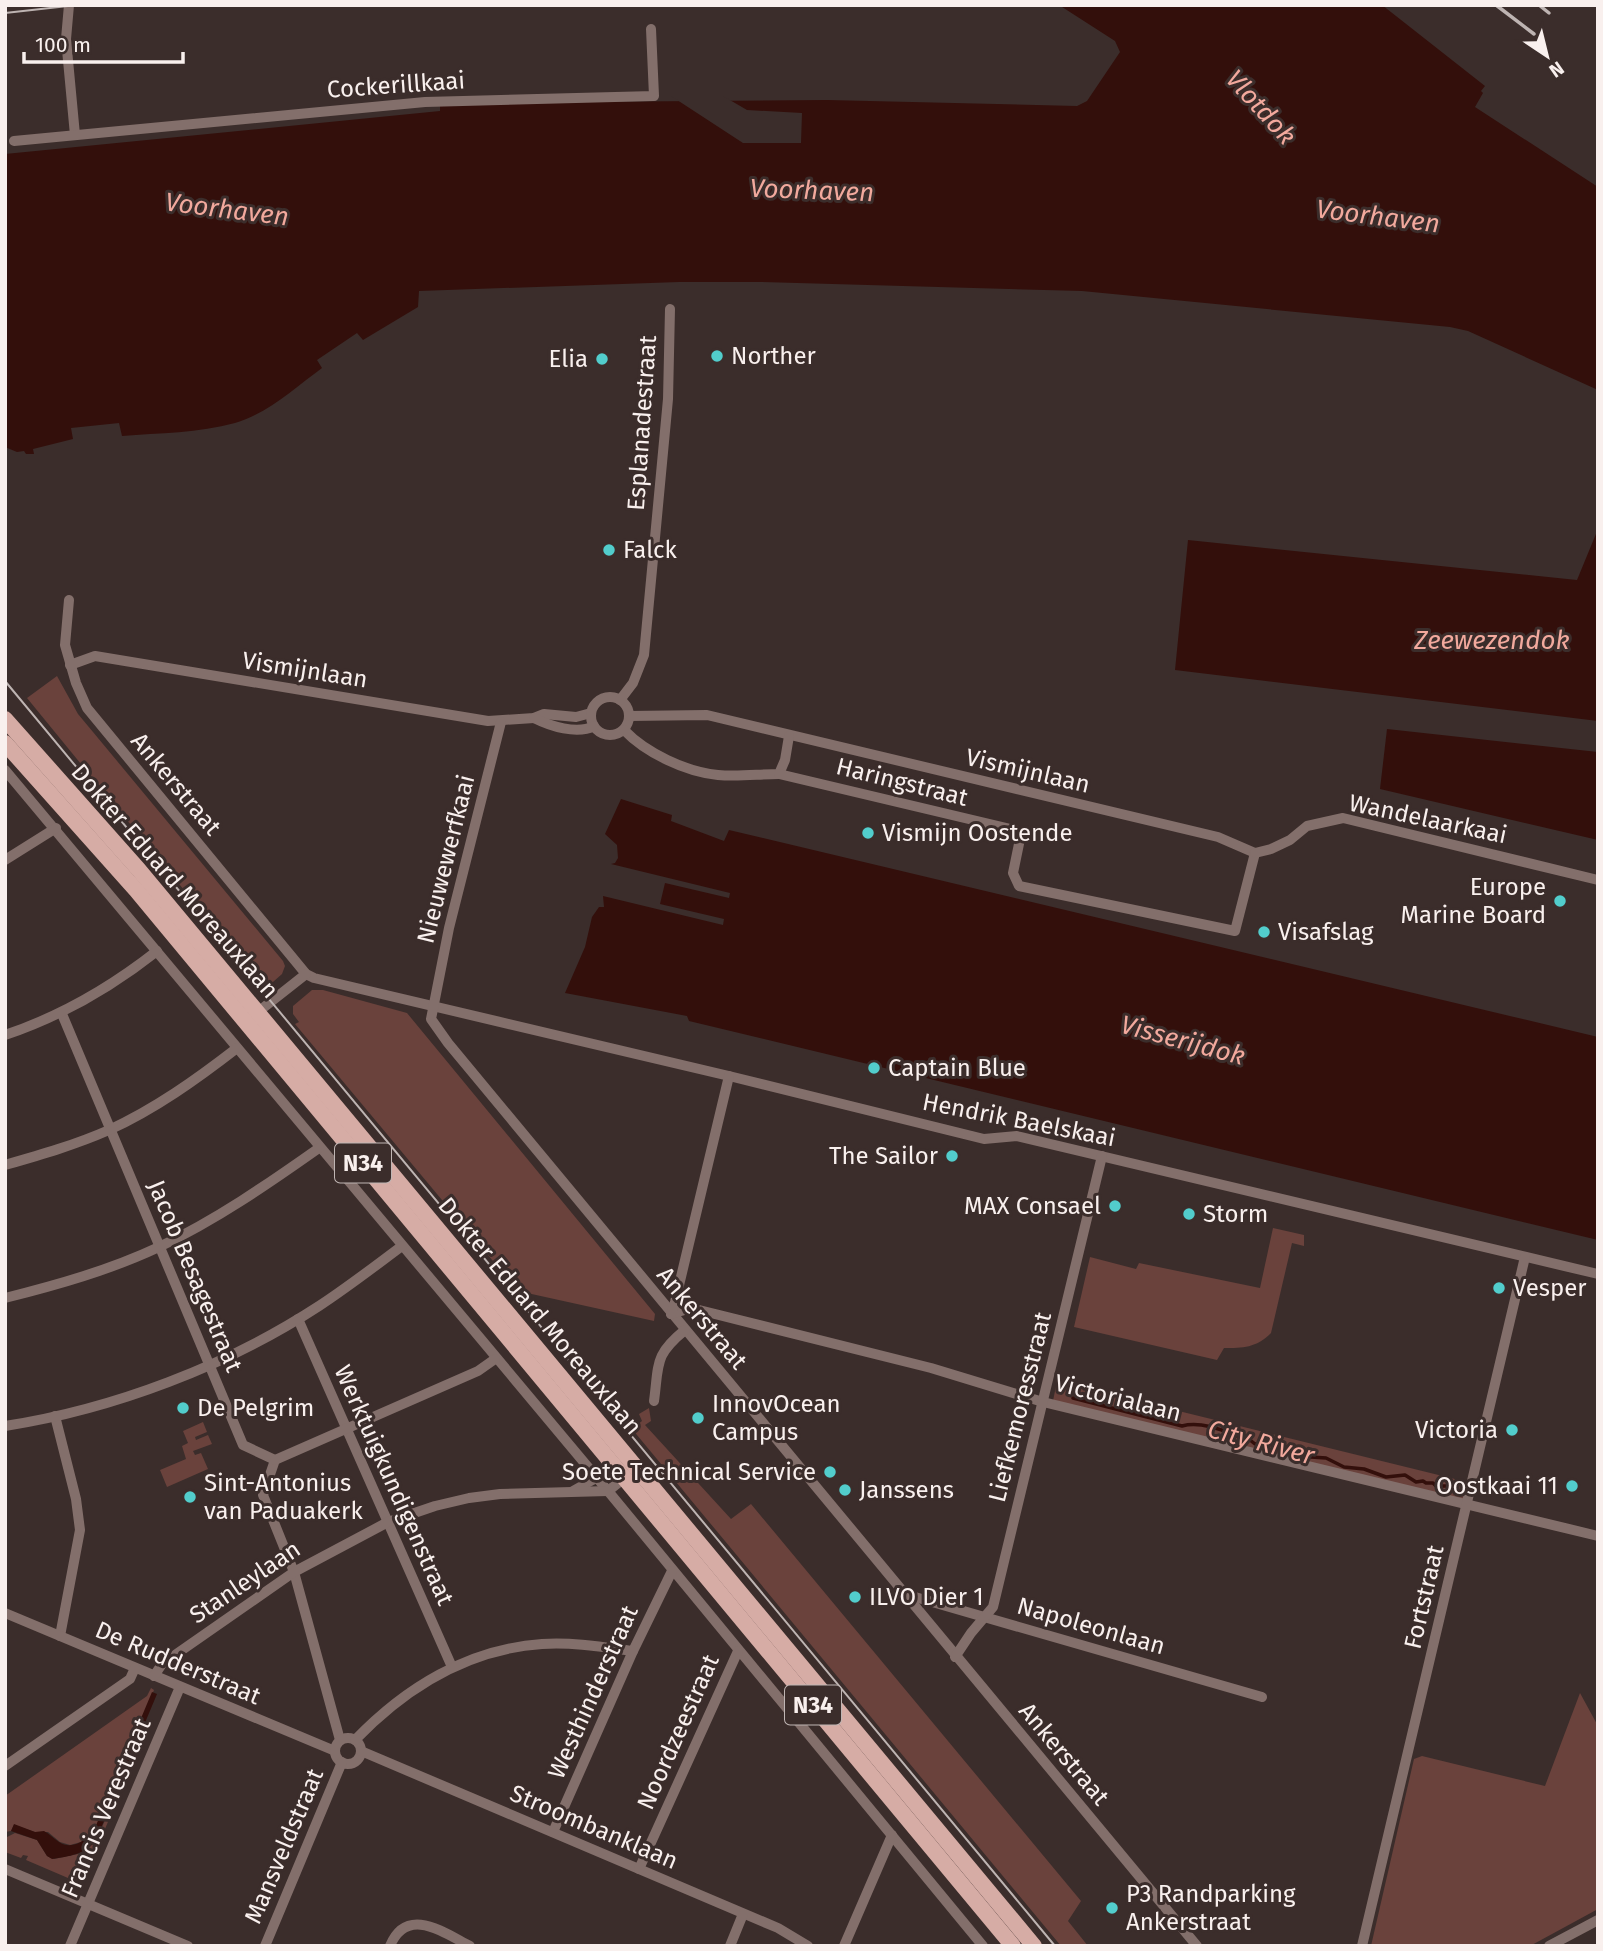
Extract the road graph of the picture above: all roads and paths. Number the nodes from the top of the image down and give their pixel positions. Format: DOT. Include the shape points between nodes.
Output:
graph roads {
  1 [pos="69,5"];
  2 [pos="650,29"];
  3 [pos="75,135"];
  4 [pos="14,141"];
  5 [pos="670,309"];
  6 [pos="69,600"];
  7 [pos="70,666"];
  8 [pos="620,700"];
  9 [pos="592,713"];
  10 [pos="629,716"];
  11 [pos="534,718"];
  12 [pos="5,719"];
  13 [pos="501,722"];
  14 [pos="594,726"];
  15 [pos="624,730"];
  16 [pos="789,736"];
  17 [pos="5,743"];
  18 [pos="5,770"];
  19 [pos="779,774"];
  20 [pos="56,828"];
  21 [pos="1255,853"];
  22 [pos="5,860"];
  23 [pos="1598,880"];
  24 [pos="157,951"];
  25 [pos="306,974"];
  26 [pos="432,1006"];
  27 [pos="62,1014"];
  28 [pos="252,1017"];
  29 [pos="5,1035"];
  30 [pos="237,1048"];
  31 [pos="729,1076"];
  32 [pos="109,1130"];
  33 [pos="319,1148"];
  34 [pos="1102,1156"];
  35 [pos="5,1165"];
  36 [pos="160,1246"];
  37 [pos="402,1246"];
  38 [pos="1525,1257"];
  39 [pos="1598,1274"];
  40 [pos="5,1298"];
  41 [pos="671,1314"];
  42 [pos="298,1319"];
  43 [pos="685,1330"];
  44 [pos="495,1359"];
  45 [pos="209,1364"];
  46 [pos="654,1401"];
  47 [pos="1043,1402"];
  48 [pos="55,1416"];
  49 [pos="5,1426"];
  50 [pos="347,1429"];
  51 [pos="619,1459"];
  52 [pos="275,1460"];
  53 [pos="631,1473"];
  54 [pos="596,1478"];
  55 [pos="608,1491"];
  56 [pos="569,1493"];
  57 [pos="1466,1506"];
  58 [pos="388,1522"];
  59 [pos="1598,1536"];
  60 [pos="672,1571"];
  61 [pos="294,1572"];
  62 [pos="910,1601"];
  63 [pos="5,1613"];
  64 [pos="986,1617"];
  65 [pos="60,1636"];
  66 [pos="633,1651"];
  67 [pos="738,1651"];
  68 [pos="955,1657"];
  69 [pos="452,1667"];
  70 [pos="135,1668"];
  71 [pos="154,1676"];
  72 [pos="180,1687"];
  73 [pos="1262,1697"];
  74 [pos="341,1740"];
  75 [pos="355,1740"];
  76 [pos="335,1751"];
  77 [pos="361,1751"];
  78 [pos="342,1762"];
  79 [pos="5,1766"];
  80 [pos="553,1832"];
  81 [pos="892,1835"];
  82 [pos="5,1869"];
  83 [pos="639,1869"];
  84 [pos="88,1904"];
  85 [pos="743,1914"];
  86 [pos="1598,1920"];
  87 [pos="70,1946"];
  88 [pos="188,1946"];
  89 [pos="265,1946"];
  90 [pos="390,1946"];
  91 [pos="470,1946"];
  92 [pos="730,1946"];
  93 [pos="808,1946"];
  94 [pos="844,1946"];
  95 [pos="983,1946"];
  96 [pos="1013,1946"];
  97 [pos="1034,1946"];
  98 [pos="1197,1946"];
  99 [pos="1363,1946"];
  100 [pos="1549,1946"];
  1 -- 3 [label="street" via="66,39"];
  2 -- 3 [label="street, Cockerillkaai" via="654,96 425,102"];
  3 -- 4 [label="street, Cockerillkaai"];
  5 -- 8 [label="street, Esplanadestraat" via="668,399 644,655"];
  6 -- 7 [label="street, Ankerstraat" via="65,645"];
  7 -- 13 [label="street, Vismijnlaan" via="95,656"];
  7 -- 25 [label="street, Ankerstraat" via="80,695 99,723"];
  8 -- 9 [label="street" via="602,699"];
  8 -- 10 [label="street"];
  9 -- 11 [label="street, Vismijnlaan"];
  9 -- 14 [label="street"];
  10 -- 15 [label="street"];
  10 -- 16 [label="street, Vismijnlaan" via="707,715"];
  11 -- 13 [label="street, Vismijnlaan"];
  11 -- 14 [label="street, Vismijnlaan" via="577,729"];
  12 -- 28 [label="main road, Dokter Eduard Moreauxlaan / N34" via="139,870"];
  13 -- 26 [label="street, Nieuwewerfkaai"];
  14 -- 15 [label="street" via="604,735"];
  15 -- 19 [label="street" via="641,745 701,772"];
  16 -- 19 [label="street"];
  16 -- 21 [label="street, Vismijnlaan" via="1218,837"];
  17 -- 28 [label="main road, Dokter Eduard Moreauxlaan / N34"];
  18 -- 20 [label="street"];
  19 -- 21 [label="street, Haringstraat" via="1015,830 1020,839 1013,873 1019,886 1235,931"];
  20 -- 22 [label="street"];
  20 -- 24 [label="street"];
  21 -- 23 [label="street, Wandelaarkaai" via="1290,840 1307,826 1343,818"];
  24 -- 27 [label="street"];
  24 -- 30 [label="street"];
  25 -- 26 [label="street"];
  25 -- 28 [label="street"];
  26 -- 31 [label="street, Hendrik Baelskaai"];
  26 -- 41 [label="street, Ankerstraat" via="430,1019 448,1043"];
  27 -- 29 [label="street"];
  27 -- 32 [label="street, Jacob Besagestraat"];
  28 -- 51 [label="main road, Dokter Eduard Moreauxlaan / N34"];
  30 -- 32 [label="street" via="169,1097"];
  30 -- 33 [label="street"];
  31 -- 34 [label="street, Hendrik Baelskaai" via="984,1139 1017,1136"];
  31 -- 41 [label="street"];
  32 -- 35 [label="street"];
  32 -- 36 [label="street, Jacob Besagestraat"];
  33 -- 36 [label="street" via="251,1195"];
  33 -- 37 [label="street"];
  34 -- 38 [label="street, Hendrik Baelskaai"];
  34 -- 47 [label="street, Liefkemoresstraat"];
  36 -- 40 [label="street" via="127,1261"];
  36 -- 45 [label="street, Jacob Besagestraat"];
  37 -- 42 [label="street"];
  37 -- 44 [label="street"];
  38 -- 39 [label="street, Hendrik Baelskaai"];
  38 -- 57 [label="street, Fortstraat"];
  41 -- 43 [label="street, Ankerstraat"];
  41 -- 47 [label="street, Victorialaan" via="691,1308 931,1368"];
  42 -- 45 [label="street"];
  42 -- 50 [label="street, Werktuigkundigenstraat"];
  43 -- 46 [label="street" via="660,1356"];
  43 -- 62 [label="street, Ankerstraat"];
  44 -- 50 [label="street" via="478,1371"];
  44 -- 54 [label="street"];
  45 -- 48 [label="street"];
  45 -- 52 [label="street, Jacob Besagestraat" via="243,1444"];
  47 -- 57 [label="street, Victorialaan"];
  47 -- 64 [label="street, Liefkemoresstraat" via="993,1607"];
  48 -- 49 [label="street"];
  48 -- 65 [label="street" via="80,1516"];
  50 -- 52 [label="street"];
  50 -- 58 [label="street, Werktuigkundigenstraat"];
  51 -- 53 [label="main road, Dokter Eduard Moreauxlaan / N34"];
  51 -- 54 [label="street, Stanleylaan"];
  52 -- 61 [label="street" via="263,1495"];
  53 -- 55 [label="street"];
  53 -- 96 [label="main road, Dokter Eduard Moreauxlaan / N34"];
  53 -- 97 [label="main road, Dokter Eduard Moreauxlaan / N34"];
  54 -- 55 [label="street"];
  54 -- 56 [label="street, Stanleylaan"];
  55 -- 56 [label="street, Stanleylaan"];
  55 -- 60 [label="street"];
  56 -- 58 [label="street, Stanleylaan" via="469,1498"];
  57 -- 59 [label="street, Victorialaan"];
  57 -- 99 [label="street, Fortstraat"];
  58 -- 61 [label="street, Stanleylaan"];
  58 -- 69 [label="street, Werktuigkundigenstraat"];
  60 -- 66 [label="street, Westhinderstraat"];
  60 -- 67 [label="street"];
  61 -- 71 [label="street, Stanleylaan" via="162,1664"];
  61 -- 74 [label="street"];
  62 -- 64 [label="street, Napoleonlaan" via="915,1597"];
  62 -- 68 [label="street, Ankerstraat"];
  63 -- 65 [label="street, De Rudderstraat"];
  64 -- 68 [label="street, Liefkemoresstraat"];
  64 -- 73 [label="street, Napoleonlaan"];
  65 -- 70 [label="street, De Rudderstraat"];
  66 -- 69 [label="street" via="540,1644"];
  66 -- 80 [label="street, Westhinderstraat"];
  67 -- 81 [label="street"];
  67 -- 83 [label="street, Noordzeestraat"];
  68 -- 98 [label="street, Ankerstraat"];
  69 -- 75 [label="street" via="389,1707"];
  70 -- 71 [label="street, De Rudderstraat"];
  70 -- 79 [label="street" via="130,1679"];
  71 -- 72 [label="street, De Rudderstraat"];
  72 -- 76 [label="street, De Rudderstraat"];
  72 -- 84 [label="street, Francis Verestraat"];
  74 -- 75 [label="street"];
  74 -- 76 [label="street"];
  75 -- 77 [label="street"];
  76 -- 78 [label="street"];
  77 -- 78 [label="street" via="352,1763"];
  77 -- 80 [label="street, Stroombanklaan"];
  78 -- 89 [label="street, Mansveldstraat"];
  80 -- 83 [label="street, Stroombanklaan"];
  81 -- 94 [label="street"];
  81 -- 95 [label="street"];
  82 -- 84 [label="street"];
  83 -- 85 [label="street, Stroombanklaan"];
  84 -- 87 [label="street, Francis Verestraat"];
  84 -- 88 [label="street"];
  85 -- 92 [label="street"];
  85 -- 93 [label="street, Stroombanklaan"];
  86 -- 100 [label="street"];
  90 -- 91 [label="street" via="405,1928 422,1924"];
}
